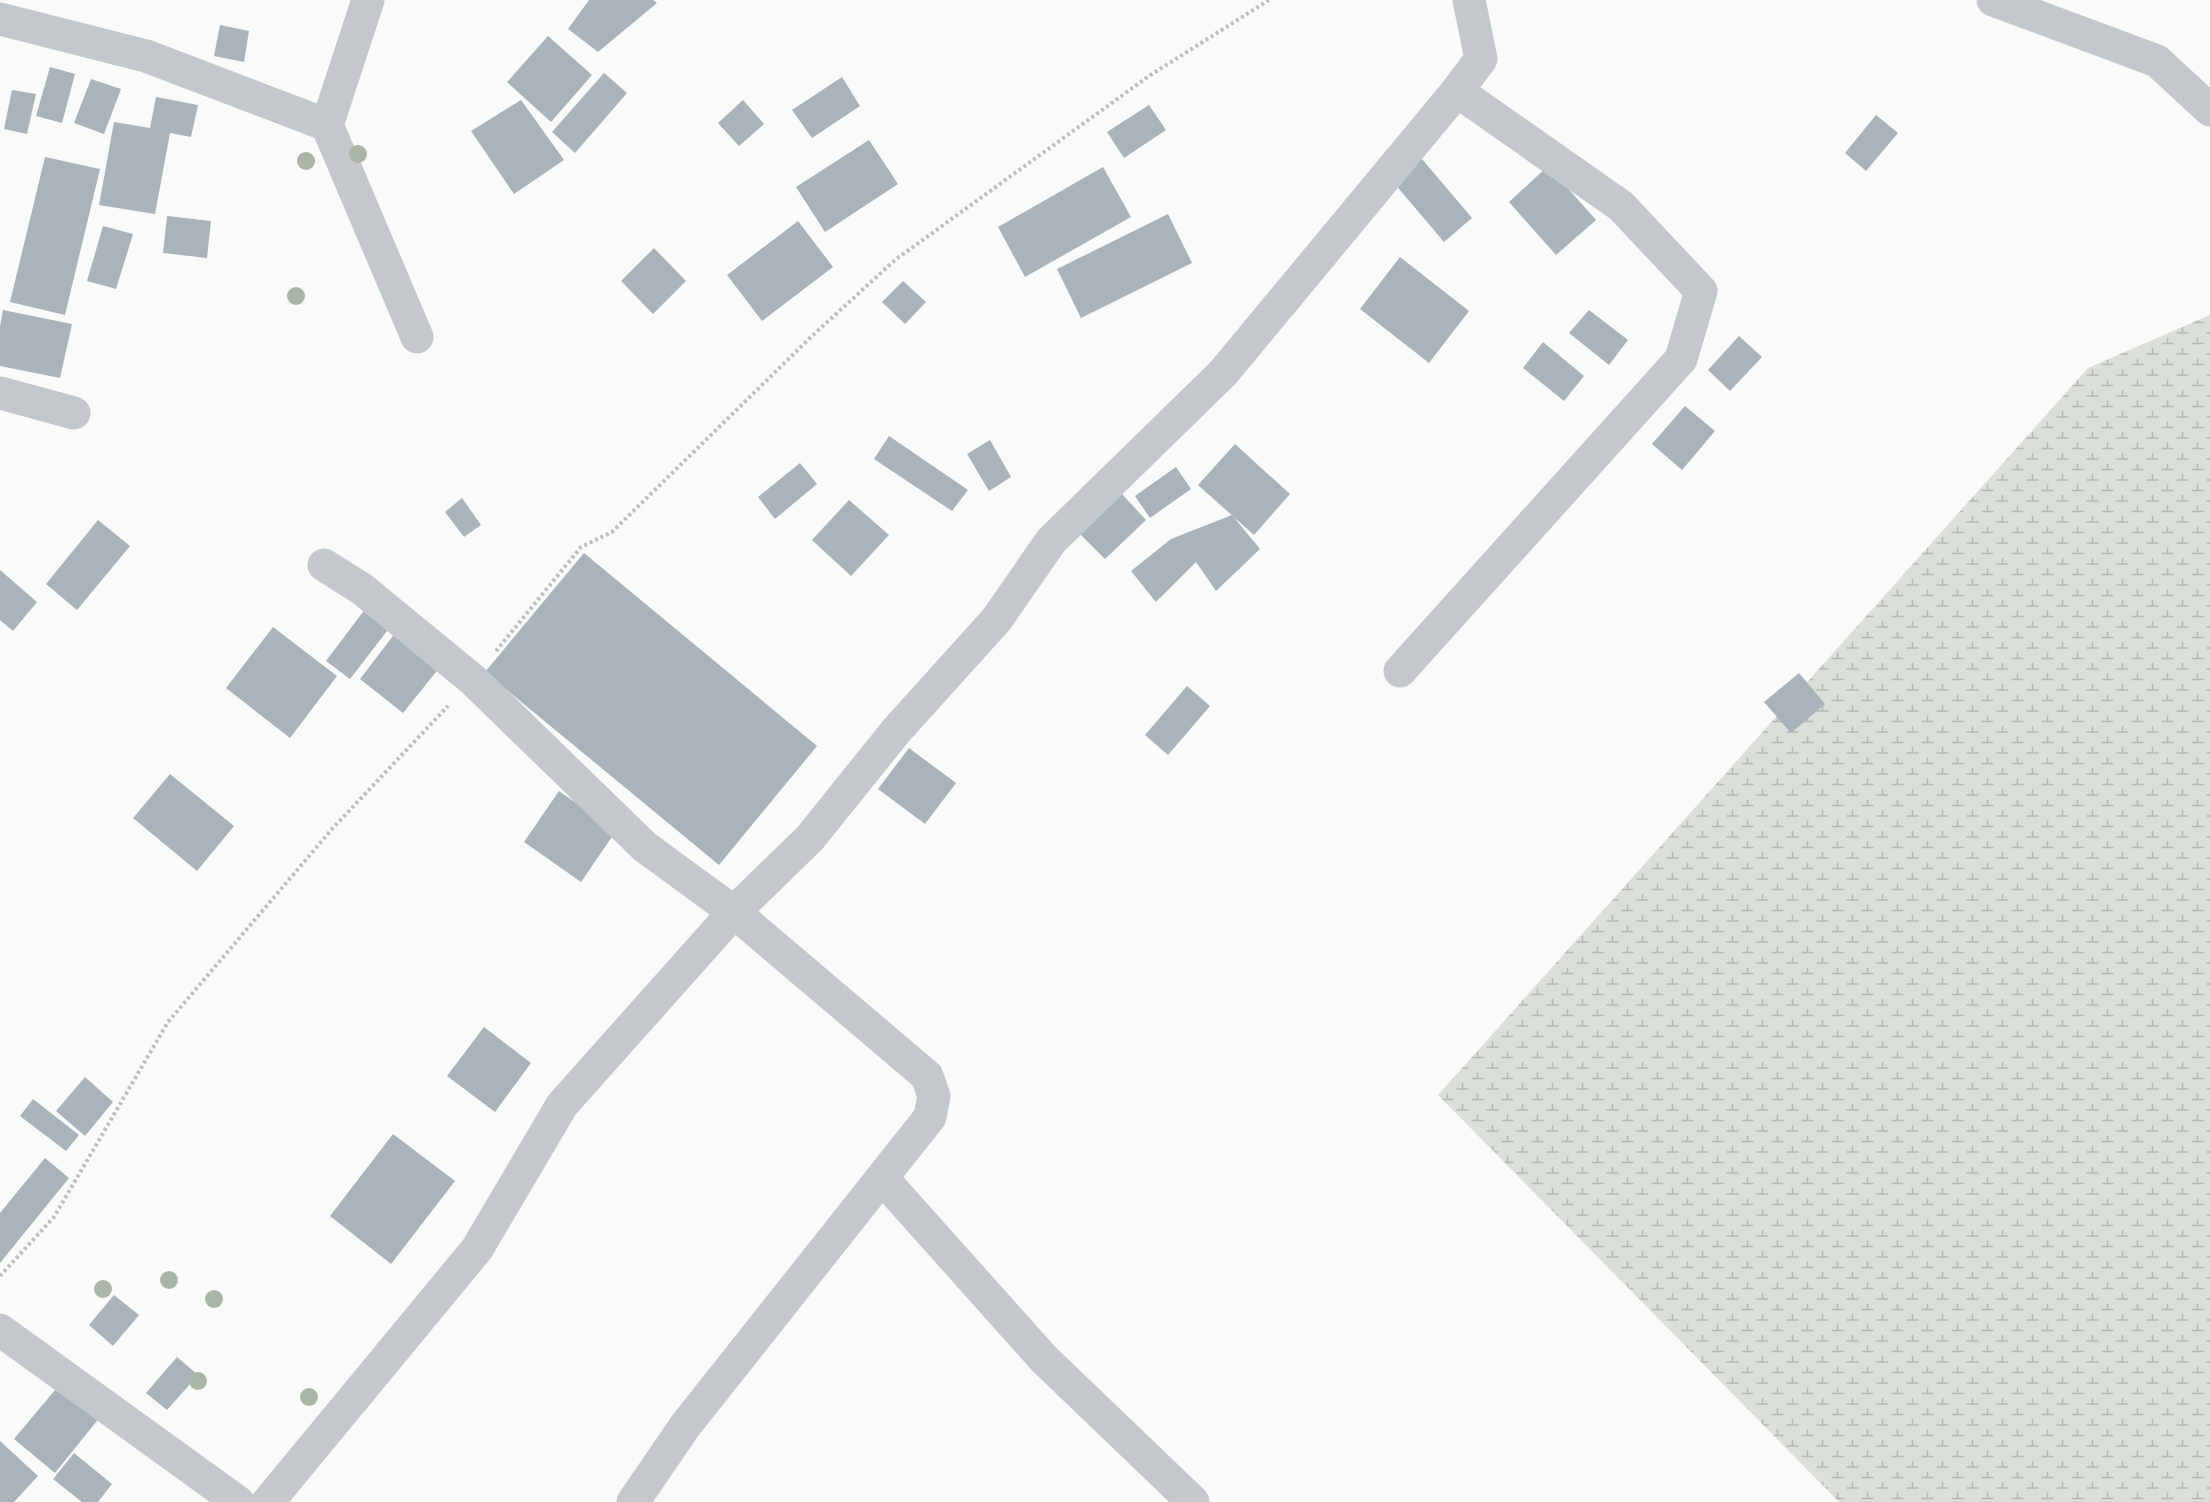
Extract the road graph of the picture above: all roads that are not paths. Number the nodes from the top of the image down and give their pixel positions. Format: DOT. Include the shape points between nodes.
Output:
graph roads {
  1 [pos="368,0"];
  2 [pos="1469,0"];
  3 [pos="1993,0"];
  4 [pos="0,19"];
  5 [pos="1458,91"];
  6 [pos="2210,110"];
  7 [pos="327,125"];
  8 [pos="417,336"];
  9 [pos="0,393"];
  10 [pos="74,413"];
  11 [pos="324,565"];
  12 [pos="1400,671"];
  13 [pos="734,912"];
  14 [pos="883,1179"];
  15 [pos="0,1330"];
  16 [pos="238,1502"];
  17 [pos="268,1502"];
  18 [pos="633,1502"];
  19 [pos="1193,1502"];
  1 -- 7 [label="street"];
  2 -- 5 [label="street" via="1480,58"];
  3 -- 6 [label="street" via="2157,61"];
  4 -- 7 [label="street" via="146,56"];
  5 -- 12 [label="street" via="1621,206 1701,291 1681,359"];
  5 -- 13 [label="street" via="1223,373 1051,541 997,619 896,731 810,838"];
  7 -- 8 [label="street"];
  9 -- 10 [label="street"];
  11 -- 13 [label="street" via="362,589 473,680 645,847"];
  13 -- 14 [label="street" via="927,1076 934,1096 930,1117"];
  13 -- 17 [label="street" via="562,1105 477,1249"];
  14 -- 18 [label="street" via="685,1426"];
  14 -- 19 [label="street" via="1044,1359"];
  15 -- 16 [label="street"];
}
